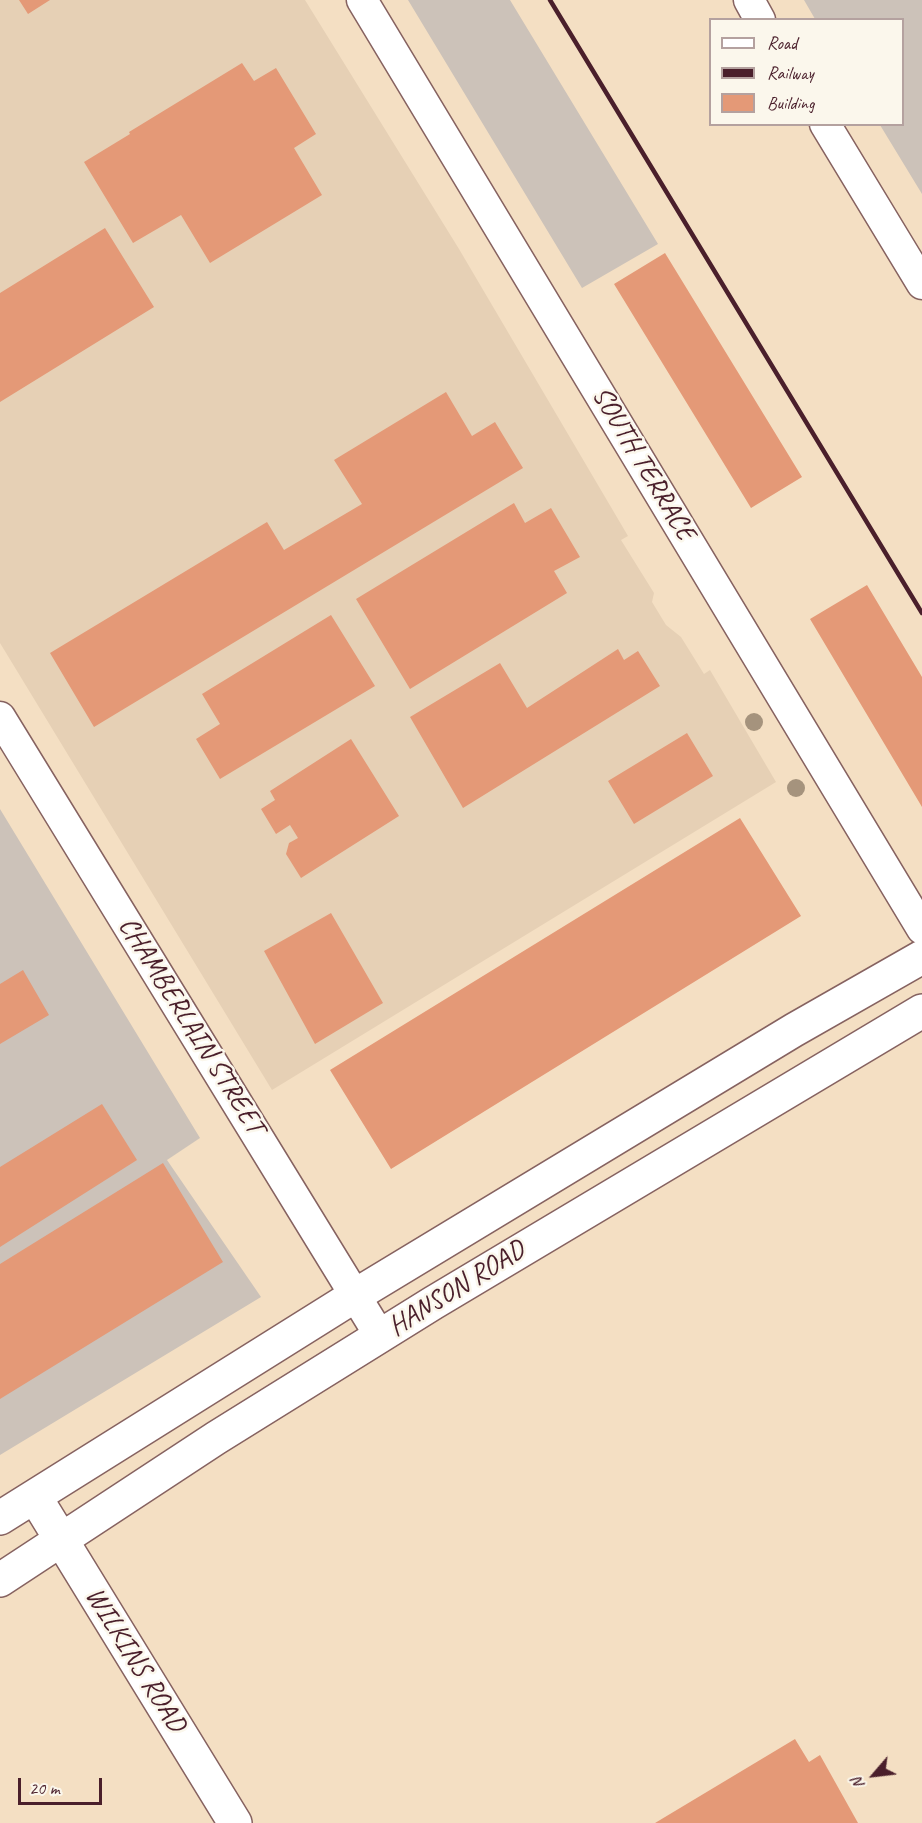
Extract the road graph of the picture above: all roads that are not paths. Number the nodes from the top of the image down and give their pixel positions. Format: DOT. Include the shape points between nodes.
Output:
graph roads {
  1 [pos="362,0"];
  2 [pos="748,0"];
  3 [pos="759,18"];
  4 [pos="826,126"];
  5 [pos="922,284"];
  6 [pos="0,717"];
  7 [pos="922,929"];
  8 [pos="922,957"];
  9 [pos="922,990"];
  10 [pos="909,1018"];
  11 [pos="356,1295"];
  12 [pos="380,1336"];
  13 [pos="35,1497"];
  14 [pos="0,1518"];
  15 [pos="61,1541"];
  16 [pos="0,1580"];
  17 [pos="235,1823"];
  1 -- 7 [label="street, SOUTH TERRACE"];
  2 -- 3 [label="street"];
  4 -- 5 [label="street"];
  6 -- 11 [label="street, CHAMBERLAIN STREET"];
  8 -- 11 [label="main road, HANSON ROAD"];
  9 -- 10 [label="main road"];
  10 -- 12 [label="main road, HANSON ROAD"];
  11 -- 12 [label="street, CHAMBERLAIN STREET"];
  11 -- 13 [label="main road, HANSON ROAD"];
  12 -- 15 [label="main road, HANSON ROAD"];
  13 -- 14 [label="main road, HANSON ROAD"];
  13 -- 15 [label="main road, WILKINS ROAD"];
  15 -- 16 [label="main road, HANSON ROAD"];
  15 -- 17 [label="main road, WILKINS ROAD"];
}
